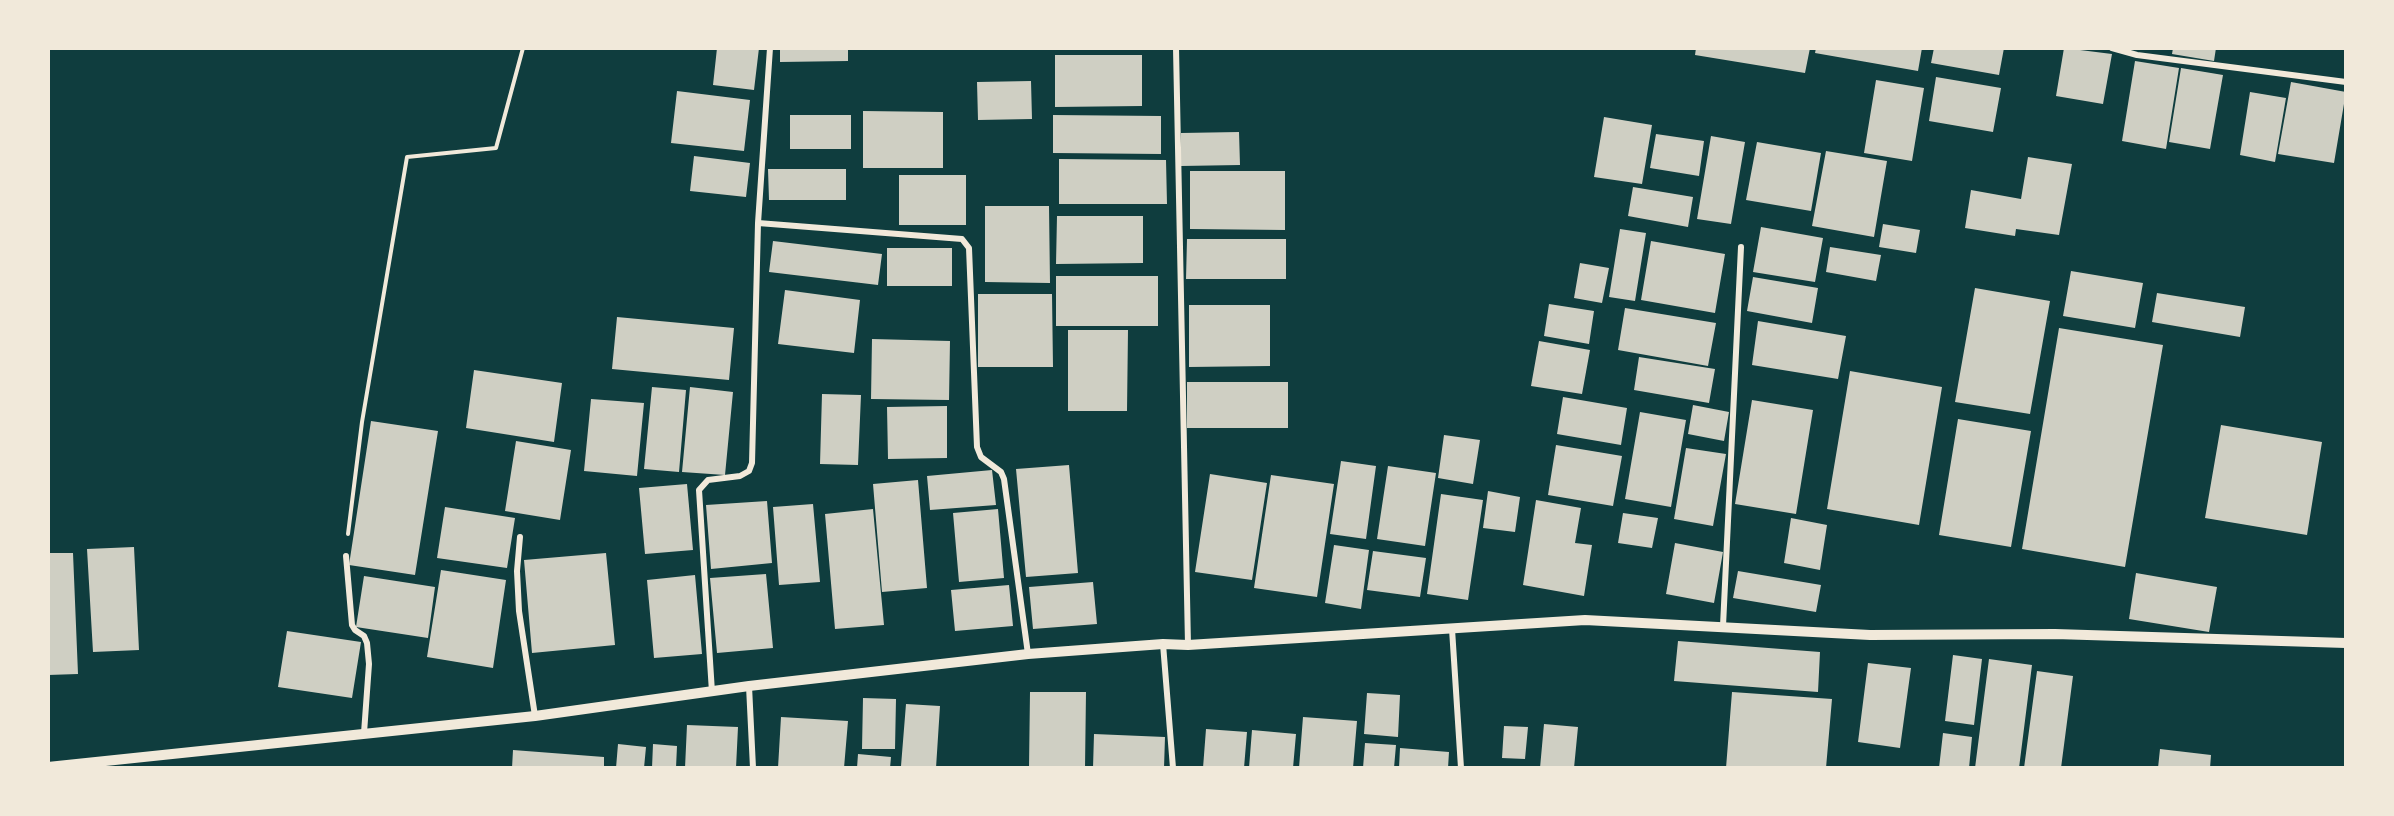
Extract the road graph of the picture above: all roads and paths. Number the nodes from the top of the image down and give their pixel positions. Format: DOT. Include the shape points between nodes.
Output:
graph roads {
  1 [pos="523,48"];
  2 [pos="770,48"];
  3 [pos="1176,48"];
  4 [pos="2112,48"];
  5 [pos="2346,82"];
  6 [pos="758,223"];
  7 [pos="1741,247"];
  8 [pos="520,537"];
  9 [pos="346,556"];
  10 [pos="1723,626"];
  11 [pos="1452,629"];
  12 [pos="2346,643"];
  13 [pos="1163,644"];
  14 [pos="1188,645"];
  15 [pos="1028,654"];
  16 [pos="749,686"];
  17 [pos="712,692"];
  18 [pos="535,716"];
  19 [pos="364,733"];
  20 [pos="121,763"];
  21 [pos="48,767"];
  22 [pos="753,768"];
  23 [pos="1173,768"];
  24 [pos="1461,768"];
  1 -- 9 [label="path" via="496,148 408,157 362,422"];
  2 -- 6 [label="street"];
  3 -- 14 [label="street"];
  4 -- 5 [label="street" via="2137,55"];
  6 -- 15 [label="street" via="966,241 977,447 981,457 1004,479"];
  6 -- 17 [label="street" via="752,463 749,471 740,476 708,480 699,490"];
  7 -- 10 [label="street"];
  8 -- 18 [label="street" via="519,611"];
  9 -- 19 [label="street" via="352,626 367,643"];
  10 -- 11 [label="street" via="1585,620"];
  10 -- 12 [label="street" via="1870,635 2055,634"];
  11 -- 14 [label="street"];
  11 -- 24 [label="street"];
  13 -- 14 [label="street"];
  13 -- 15 [label="street"];
  13 -- 23 [label="street"];
  15 -- 16 [label="street"];
  16 -- 17 [label="street"];
  16 -- 22 [label="street"];
  17 -- 18 [label="street"];
  18 -- 19 [label="street"];
  19 -- 20 [label="street"];
  20 -- 21 [label="street"];
}
